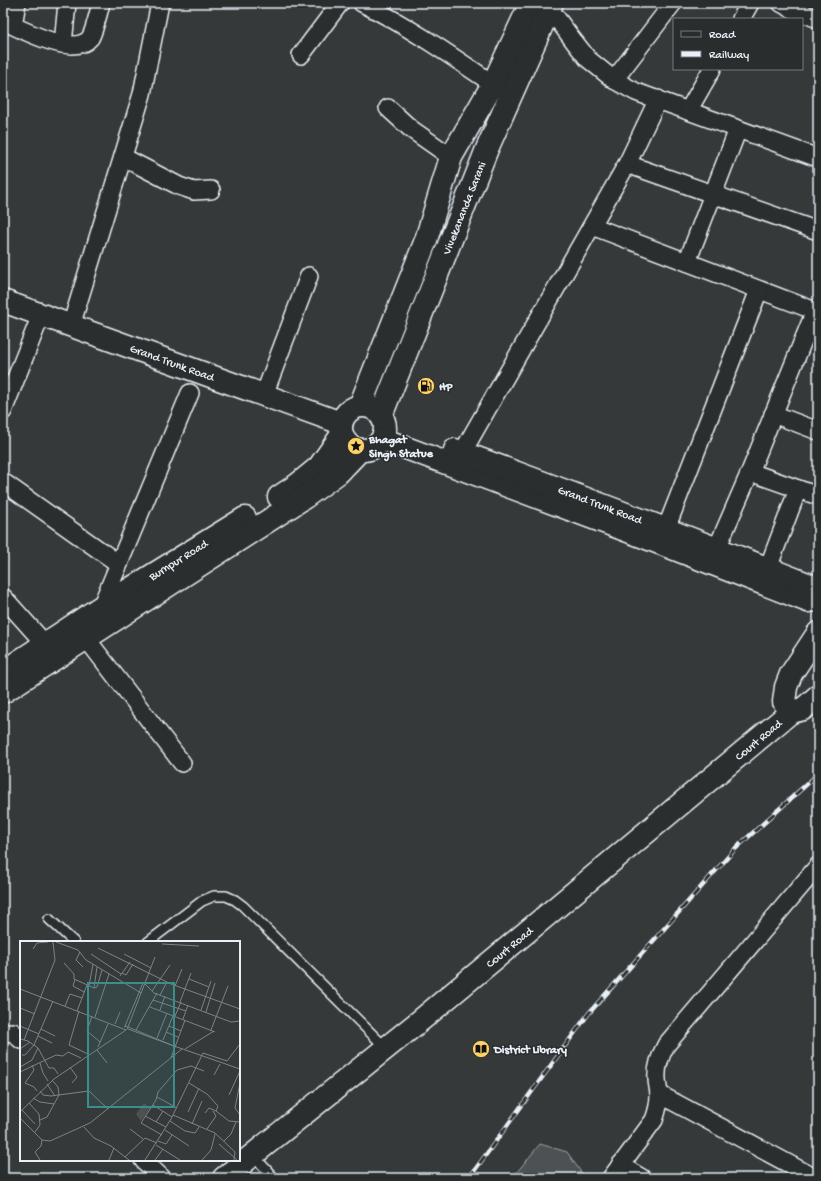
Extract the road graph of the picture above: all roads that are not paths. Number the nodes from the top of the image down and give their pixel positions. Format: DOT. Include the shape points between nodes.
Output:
graph roads {
  1 [pos="17,3"];
  2 [pos="67,3"];
  3 [pos="101,3"];
  4 [pos="160,3"];
  5 [pos="340,3"];
  6 [pos="362,3"];
  7 [pos="673,3"];
  8 [pos="750,3"];
  9 [pos="781,3"];
  10 [pos="544,5"];
  11 [pos="742,18"];
  12 [pos="818,19"];
  13 [pos="8,23"];
  14 [pos="63,44"];
  15 [pos="301,55"];
  16 [pos="711,70"];
  17 [pos="614,80"];
  18 [pos="492,84"];
  19 [pos="512,94"];
  20 [pos="658,100"];
  21 [pos="388,108"];
  22 [pos="688,111"];
  23 [pos="738,129"];
  24 [pos="123,157"];
  25 [pos="451,157"];
  26 [pos="818,158"];
  27 [pos="627,164"];
  28 [pos="211,190"];
  29 [pos="713,194"];
  30 [pos="592,226"];
  31 [pos="818,231"];
  32 [pos="687,262"];
  33 [pos="309,276"];
  34 [pos="759,290"];
  35 [pos="3,301"];
  36 [pos="817,312"];
  37 [pos="41,315"];
  38 [pos="71,326"];
  39 [pos="190,393"];
  40 [pos="264,395"];
  41 [pos="360,406"];
  42 [pos="3,411"];
  43 [pos="773,414"];
  44 [pos="382,426"];
  45 [pos="341,430"];
  46 [pos="818,431"];
  47 [pos="360,450"];
  48 [pos="462,453"];
  49 [pos="750,472"];
  50 [pos="3,482"];
  51 [pos="798,489"];
  52 [pos="818,496"];
  53 [pos="666,528"];
  54 [pos="717,548"];
  55 [pos="119,564"];
  56 [pos="768,568"];
  57 [pos="815,595"];
  58 [pos="3,597"];
  59 [pos="101,607"];
  60 [pos="818,633"];
  61 [pos="86,638"];
  62 [pos="45,644"];
  63 [pos="3,672"];
  64 [pos="3,692"];
  65 [pos="818,696"];
  66 [pos="791,712"];
  67 [pos="182,762"];
  68 [pos="818,866"];
  69 [pos="49,919"];
  70 [pos="73,941"];
  71 [pos="149,941"];
  72 [pos="3,1033"];
  73 [pos="20,1039"];
  74 [pos="386,1048"];
  75 [pos="659,1094"];
  76 [pos="253,1155"];
  77 [pos="144,1161"];
  78 [pos="616,1172"];
  79 [pos="162,1178"];
  80 [pos="224,1178"];
  81 [pos="274,1178"];
  82 [pos="642,1178"];
  83 [pos="815,1178"];
  1 -- 13 [label="street"];
  2 -- 14 [label="street"];
  3 -- 14 [label="street" via="90,38 79,45"];
  4 -- 24 [label="street" via="142,94"];
  5 -- 15 [label="street"];
  6 -- 18 [label="street" via="425,38"];
  7 -- 17 [label="street"];
  8 -- 11 [label="street"];
  9 -- 12 [label="street"];
  10 -- 17 [label="street" via="588,59"];
  10 -- 18 [label="street, Vivekananda Sarani"];
  10 -- 19 [label="street, Vivekananda Sarani"];
  13 -- 14 [label="street"];
  16 -- 22 [label="street"];
  17 -- 20 [label="street"];
  18 -- 19 [label="street"];
  18 -- 25 [label="street, Vivekananda Sarani"];
  19 -- 44 [label="street, Vivekananda Sarani" via="487,149"];
  20 -- 22 [label="street"];
  20 -- 27 [label="street"];
  21 -- 25 [label="street" via="411,129"];
  22 -- 23 [label="street"];
  23 -- 26 [label="street"];
  23 -- 29 [label="street"];
  24 -- 28 [label="street" via="179,186 194,191"];
  24 -- 38 [label="street"];
  25 -- 41 [label="street, Vivekananda Sarani" via="426,240"];
  27 -- 29 [label="street"];
  27 -- 30 [label="street"];
  29 -- 31 [label="street"];
  29 -- 32 [label="street"];
  30 -- 32 [label="street"];
  30 -- 48 [label="street"];
  32 -- 34 [label="street"];
  33 -- 40 [label="street"];
  34 -- 36 [label="street"];
  34 -- 53 [label="street"];
  35 -- 37 [label="street, Grand Trunk Road"];
  36 -- 43 [label="street"];
  37 -- 38 [label="street, Grand Trunk Road"];
  37 -- 42 [label="street"];
  38 -- 40 [label="street, Grand Trunk Road"];
  39 -- 55 [label="street"];
  40 -- 45 [label="street, Grand Trunk Road"];
  41 -- 44 [label="street, Grand Trunk Road" via="372,408"];
  41 -- 45 [label="street" via="348,412"];
  43 -- 46 [label="street"];
  43 -- 49 [label="street"];
  44 -- 47 [label="street" via="376,445"];
  44 -- 48 [label="street, Grand Trunk Road"];
  44 -- 57 [label="street, Grand Trunk Road" via="644,537"];
  45 -- 47 [label="street, Grand Trunk Road" via="349,446"];
  45 -- 59 [label="street, Burnpur Road" via="319,466 297,485"];
  47 -- 61 [label="street" via="338,473 305,497"];
  48 -- 53 [label="street, Grand Trunk Road"];
  49 -- 51 [label="street"];
  49 -- 54 [label="street"];
  50 -- 55 [label="street"];
  51 -- 52 [label="street"];
  51 -- 56 [label="street"];
  53 -- 54 [label="street, Grand Trunk Road"];
  54 -- 56 [label="street, Grand Trunk Road"];
  55 -- 59 [label="street"];
  56 -- 57 [label="street, Grand Trunk Road"];
  58 -- 62 [label="street"];
  59 -- 62 [label="street, Burnpur Road"];
  60 -- 66 [label="street, Court Road" via="791,674 786,687 784,702"];
  61 -- 64 [label="street"];
  61 -- 67 [label="street"];
  62 -- 63 [label="street, Burnpur Road"];
  65 -- 66 [label="street, Court Road" via="803,709"];
  66 -- 74 [label="street, Court Road"];
  68 -- 75 [label="street" via="666,1045 661,1054 656,1080"];
  69 -- 70 [label="lane"];
  71 -- 74 [label="lane" via="202,901 214,896 226,896 235,900"];
  72 -- 73 [label="street" via="13,1032"];
  74 -- 76 [label="street, Court Road"];
  75 -- 78 [label="street" via="654,1120"];
  75 -- 83 [label="street"];
  76 -- 80 [label="street, Court Road"];
  76 -- 81 [label="lane"];
  77 -- 79 [label="street"];
  78 -- 82 [label="street"];
}
